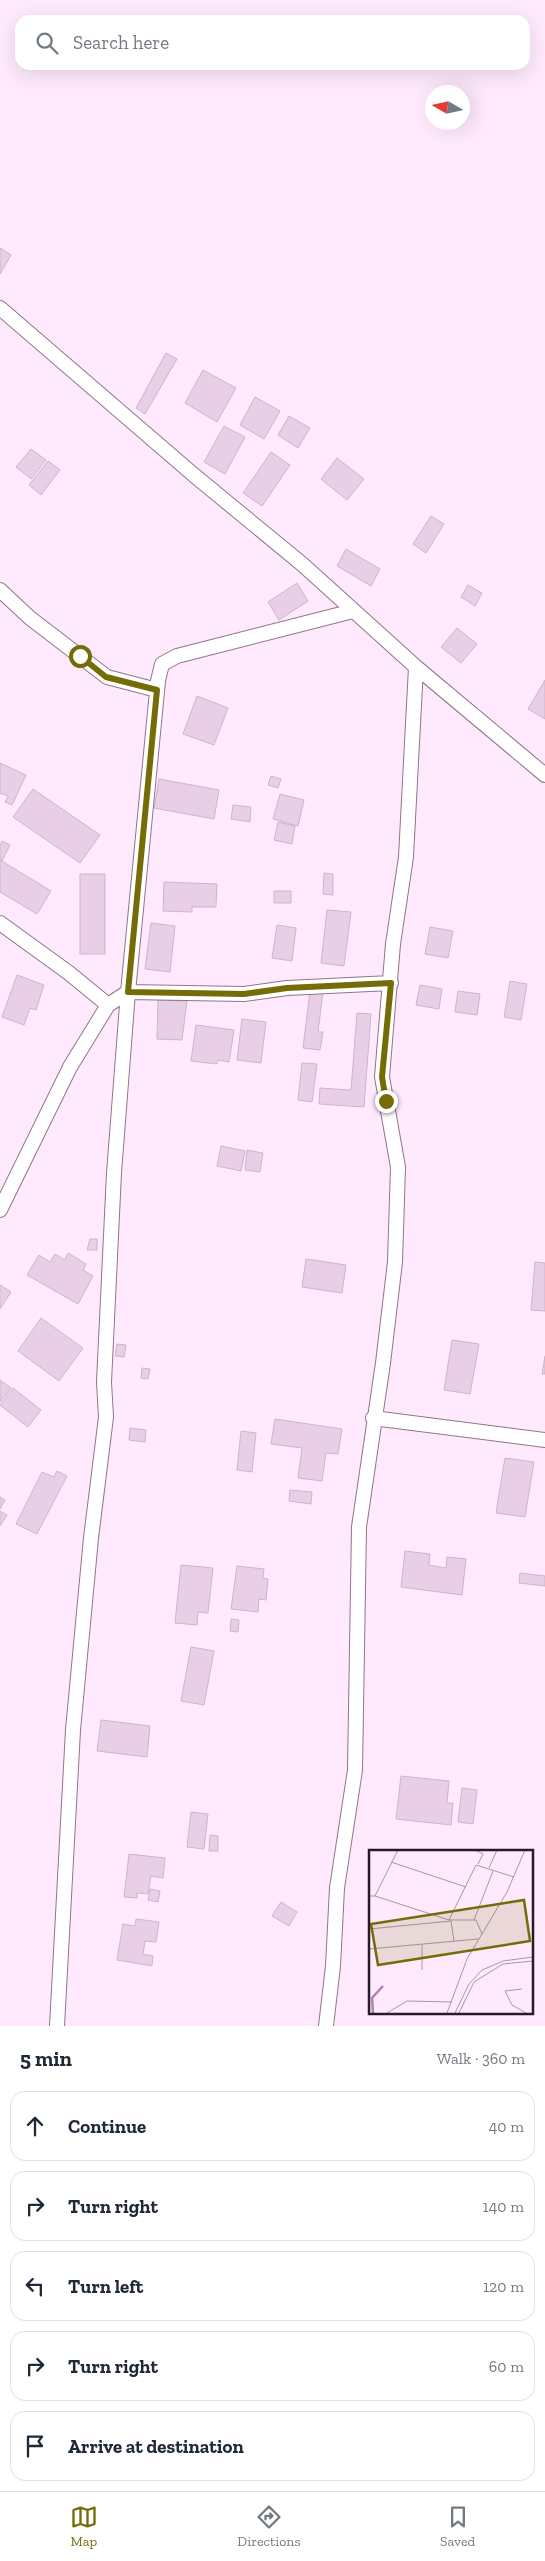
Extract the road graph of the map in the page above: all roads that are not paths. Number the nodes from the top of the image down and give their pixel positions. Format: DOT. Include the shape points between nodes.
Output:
graph roads {
  1 [pos="0,308"];
  2 [pos="0,590"];
  3 [pos="353,610"];
  4 [pos="416,667"];
  5 [pos="157,690"];
  6 [pos="545,775"];
  7 [pos="0,923"];
  8 [pos="391,983"];
  9 [pos="128,992"];
  10 [pos="108,1005"];
  11 [pos="0,1210"];
  12 [pos="373,1418"];
  13 [pos="545,1440"];
  14 [pos="58,2026"];
  15 [pos="326,2026"];
  1 -- 3 [label="street"];
  2 -- 5 [label="street" via="30,618 106,677"];
  3 -- 4 [label="street"];
  3 -- 5 [label="street" via="177,656 162,664"];
  4 -- 6 [label="street"];
  4 -- 8 [label="street" via="406,857 393,944"];
  5 -- 9 [label="street"];
  7 -- 10 [label="street"];
  8 -- 9 [label="street" via="287,988 244,994"];
  8 -- 12 [label="street" via="382,1077 398,1167 397,1225 390,1310"];
  9 -- 10 [label="street"];
  9 -- 14 [label="street" via="114,1172 104,1382 106,1417 91,1538 74,1730"];
  10 -- 11 [label="street" via="70,1068"];
  12 -- 13 [label="street"];
  12 -- 15 [label="street" via="357,1552 354,1770 337,1888"];
}
